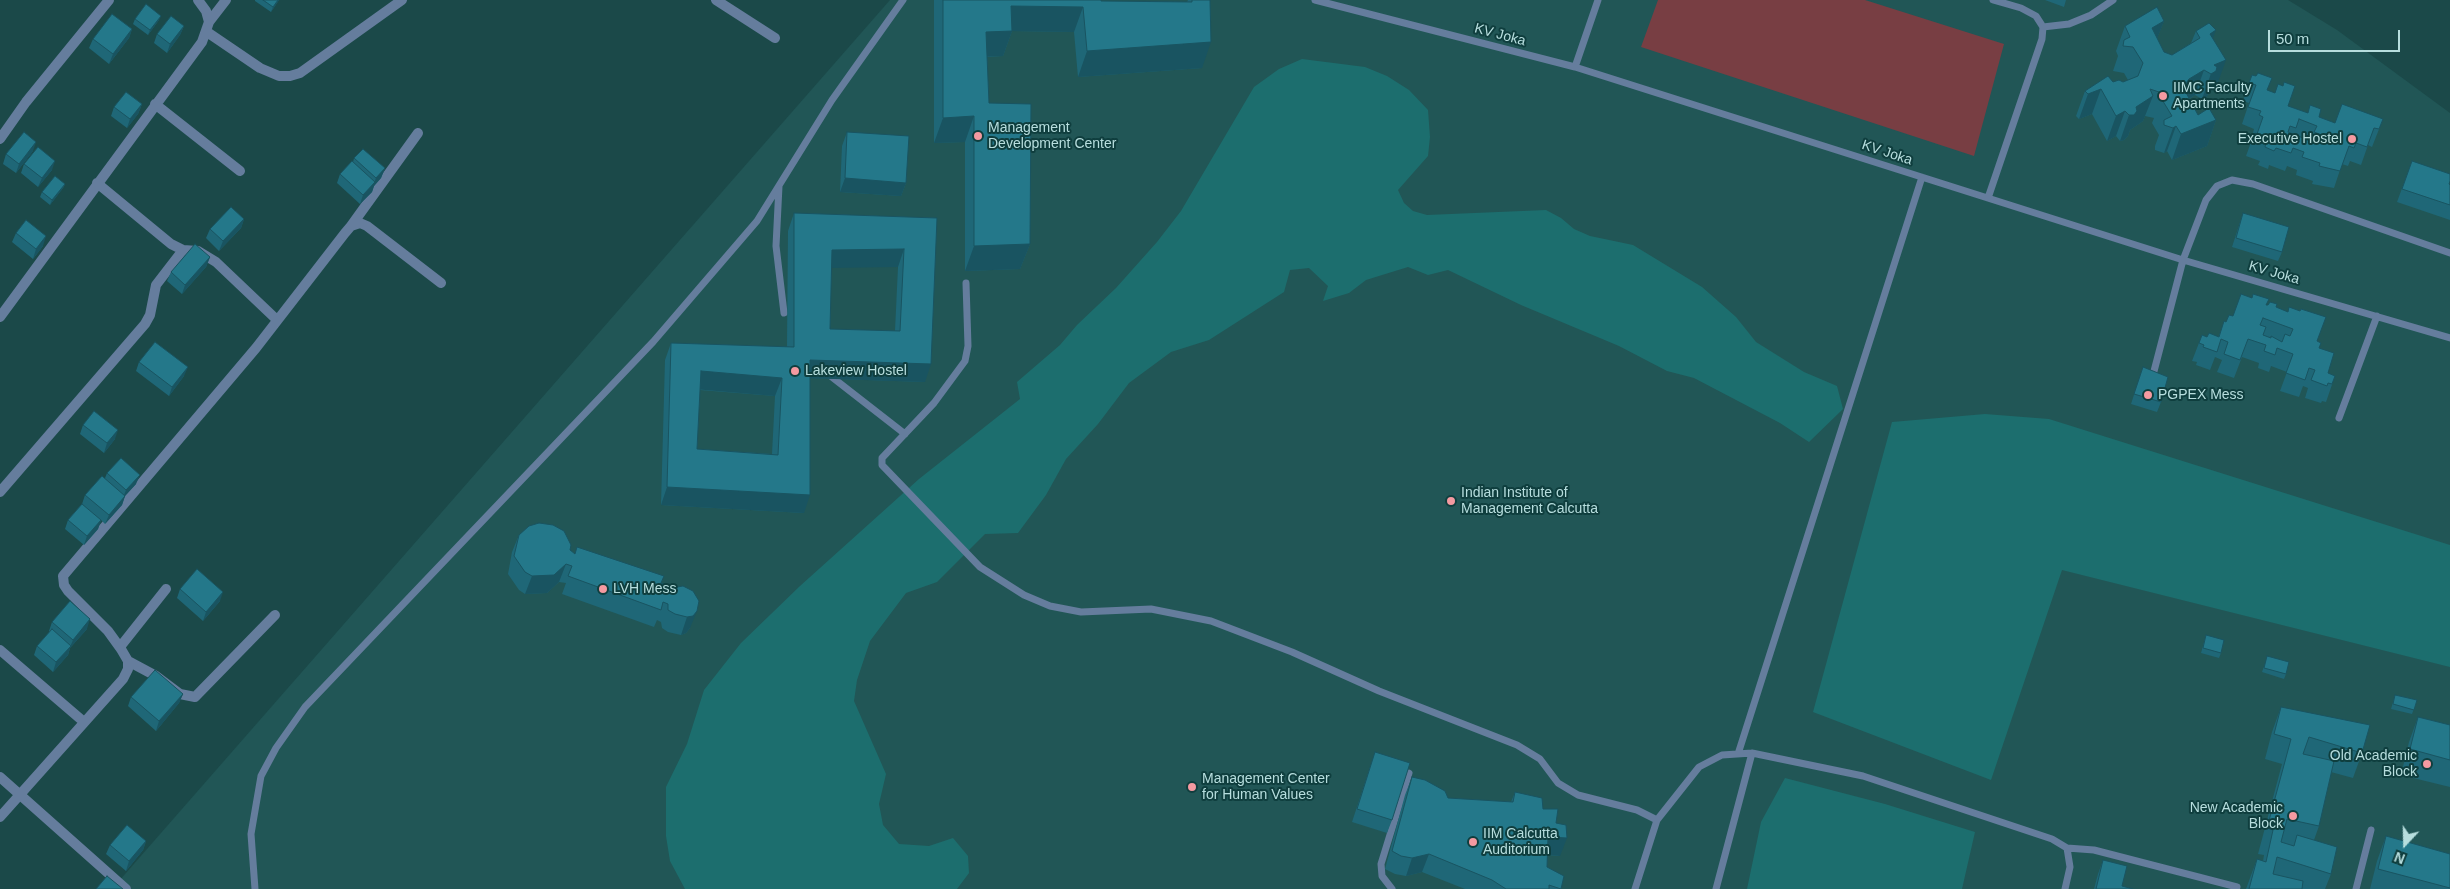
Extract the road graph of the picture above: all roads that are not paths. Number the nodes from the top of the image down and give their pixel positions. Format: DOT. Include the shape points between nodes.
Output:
graph roads {
  1 [pos="108,0"];
  2 [pos="198,0"];
  3 [pos="226,0"];
  4 [pos="402,0"];
  5 [pos="716,0"];
  6 [pos="902,0"];
  7 [pos="1315,0"];
  8 [pos="1598,0"];
  9 [pos="1993,0"];
  10 [pos="2113,0"];
  11 [pos="208,27"];
  12 [pos="2043,27"];
  13 [pos="776,38"];
  14 [pos="1575,67"];
  15 [pos="155,104"];
  16 [pos="418,133"];
  17 [pos="1,136"];
  18 [pos="240,171"];
  19 [pos="1922,177"];
  20 [pos="96,183"];
  21 [pos="779,185"];
  22 [pos="1988,198"];
  23 [pos="351,226"];
  24 [pos="183,250"];
  25 [pos="2450,253"];
  26 [pos="2184,260"];
  27 [pos="441,283"];
  28 [pos="966,283"];
  29 [pos="784,313"];
  30 [pos="2377,316"];
  31 [pos="0,318"];
  32 [pos="277,320"];
  33 [pos="2450,338"];
  34 [pos="822,370"];
  35 [pos="2153,375"];
  36 [pos="2339,418"];
  37 [pos="905,434"];
  38 [pos="0,492"];
  39 [pos="166,589"];
  40 [pos="275,616"];
  41 [pos="120,647"];
  42 [pos="0,650"];
  43 [pos="128,661"];
  44 [pos="84,722"];
  45 [pos="1752,753"];
  46 [pos="1738,754"];
  47 [pos="1410,772"];
  48 [pos="0,777"];
  49 [pos="20,795"];
  50 [pos="0,817"];
  51 [pos="1657,820"];
  52 [pos="2372,830"];
  53 [pos="2067,848"];
  54 [pos="2238,887"];
  55 [pos="126,889"];
  56 [pos="256,889"];
  57 [pos="1392,889"];
  58 [pos="1635,889"];
  59 [pos="1716,889"];
  60 [pos="2065,889"];
  61 [pos="2356,889"];
  1 -- 17 [label="street"];
  2 -- 11 [label="street" via="206,11"];
  3 -- 11 [label="street"];
  4 -- 11 [label="street" via="300,73 290,76 279,76 260,68"];
  5 -- 13 [label="street"];
  6 -- 21 [label="lane" via="832,100"];
  7 -- 14 [label="lane, KV Joka"];
  8 -- 14 [label="lane"];
  9 -- 12 [label="lane" via="2036,16"];
  10 -- 12 [label="lane" via="2091,15 2069,24"];
  11 -- 15 [label="street" via="202,42"];
  12 -- 22 [label="lane" via="2042,39"];
  14 -- 19 [label="lane, KV Joka"];
  15 -- 18 [label="street"];
  15 -- 20 [label="street"];
  16 -- 23 [label="street"];
  19 -- 22 [label="lane, KV Joka"];
  19 -- 46 [label="lane"];
  20 -- 24 [label="street" via="171,244"];
  20 -- 31 [label="street"];
  21 -- 29 [label="lane" via="776,246"];
  21 -- 56 [label="lane" via="757,221 652,342 305,707 260,776 251,834"];
  22 -- 26 [label="lane, KV Joka"];
  23 -- 27 [label="street" via="360,223 366,226"];
  23 -- 32 [label="street"];
  24 -- 32 [label="street" via="198,251 216,262"];
  24 -- 38 [label="street" via="156,285 145,324"];
  25 -- 26 [label="lane" via="2253,184 2232,180 2217,186 2206,200"];
  26 -- 30 [label="lane, KV Joka"];
  26 -- 35 [label="lane"];
  28 -- 37 [label="lane" via="968,346 965,360 934,403"];
  30 -- 33 [label="lane, KV Joka"];
  30 -- 36 [label="lane"];
  32 -- 41 [label="street" via="63,576 68,592"];
  34 -- 37 [label="lane"];
  37 -- 51 [label="lane" via="882,458 882,465 980,566 1024,594 1050,606 1081,612 1151,609 1211,621 1517,745 1540,759 1558,783 1578,795 1637,810"];
  39 -- 41 [label="street"];
  40 -- 43 [label="street" via="195,697 180,694 150,672"];
  41 -- 43 [label="street"];
  42 -- 44 [label="street"];
  43 -- 44 [label="street" via="123,679"];
  44 -- 49 [label="street"];
  45 -- 46 [label="lane"];
  45 -- 53 [label="lane" via="1862,776 2052,840"];
  45 -- 59 [label="lane"];
  46 -- 51 [label="lane" via="1722,755 1699,767"];
  47 -- 57 [label="lane" via="1381,864 1382,876"];
  48 -- 49 [label="street"];
  49 -- 50 [label="street"];
  49 -- 55 [label="street"];
  51 -- 58 [label="lane"];
  52 -- 61 [label="lane"];
  53 -- 54 [label="lane" via="2094,850"];
  53 -- 60 [label="lane" via="2070,867"];
}
